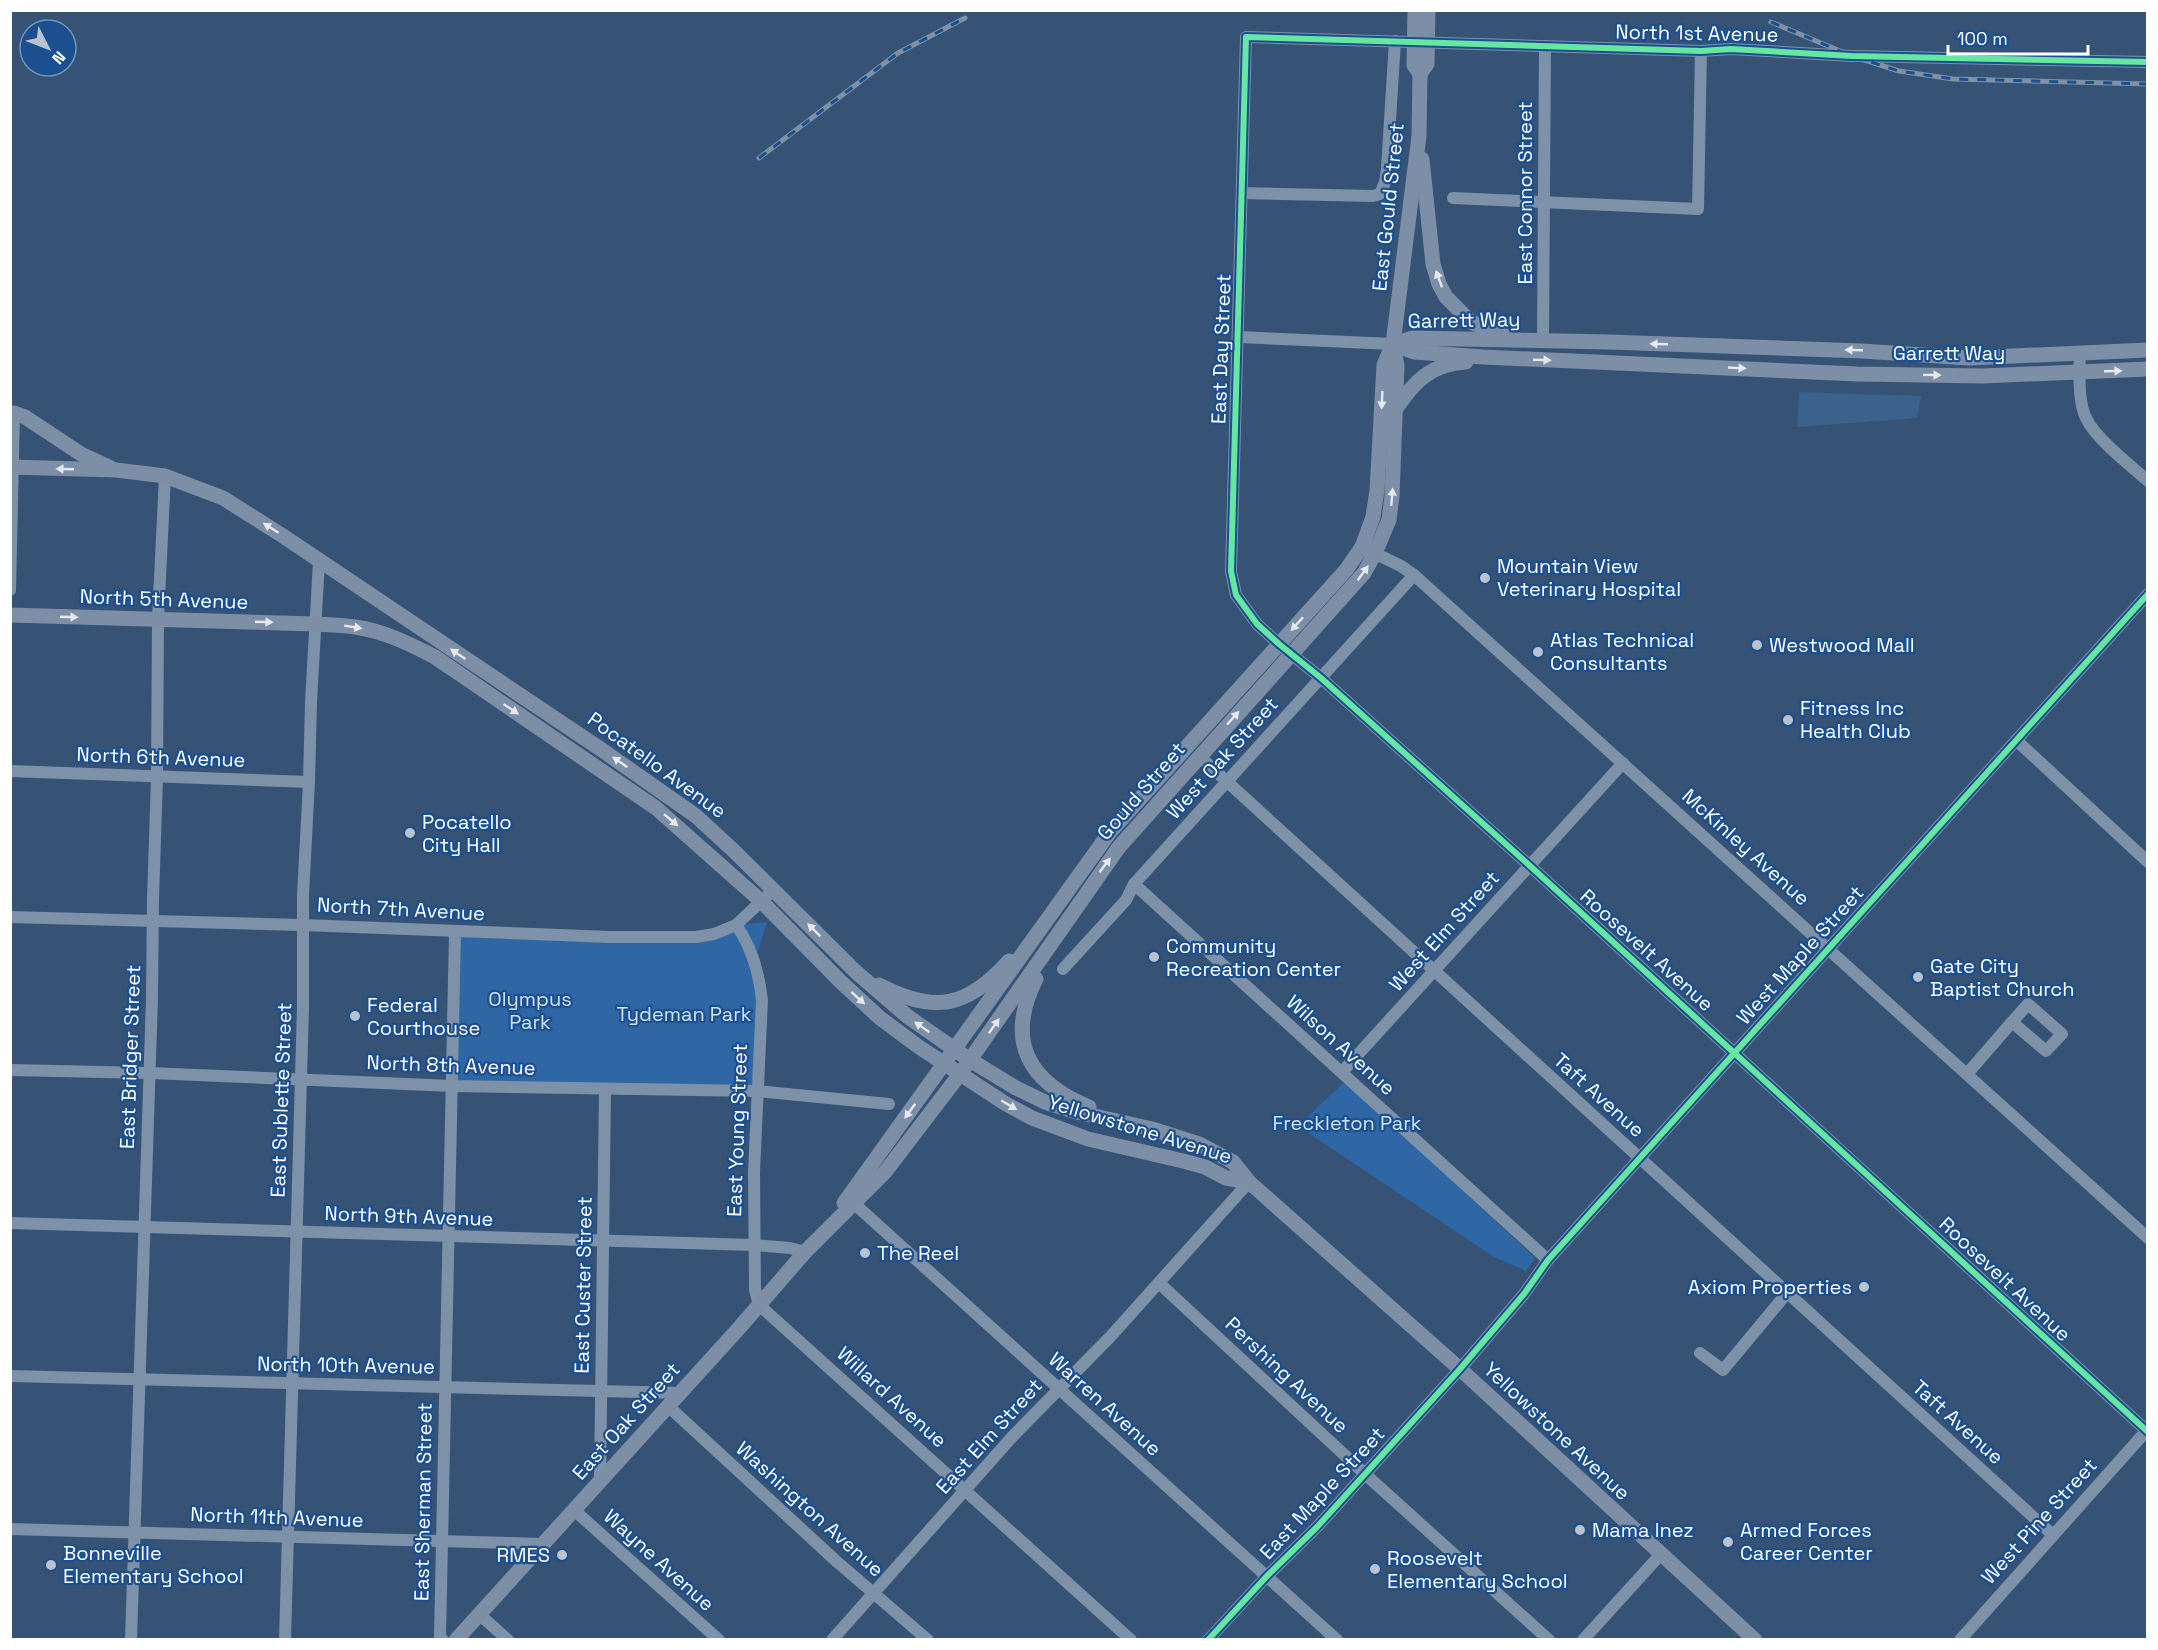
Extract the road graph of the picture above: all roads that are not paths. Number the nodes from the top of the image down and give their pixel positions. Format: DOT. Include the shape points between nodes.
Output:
graph roads {
  1 [pos="1415,10"];
  2 [pos="1428,10"];
  3 [pos="1246,37"];
  4 [pos="1395,41"];
  5 [pos="1545,46"];
  6 [pos="1701,51"];
  7 [pos="2148,62"];
  8 [pos="1419,74"];
  9 [pos="1419,136"];
  10 [pos="1242,193"];
  11 [pos="1453,198"];
  12 [pos="1545,203"];
  13 [pos="1238,337"];
  14 [pos="1513,340"];
  15 [pos="1543,340"];
  16 [pos="1393,344"];
  17 [pos="2148,350"];
  18 [pos="2080,354"];
  19 [pos="1484,357"];
  20 [pos="2148,369"];
  21 [pos="2079,372"];
  22 [pos="12,412"];
  23 [pos="1394,412"];
  24 [pos="12,467"];
  25 [pos="116,470"];
  26 [pos="165,476"];
  27 [pos="2148,481"];
  28 [pos="1369,550"];
  29 [pos="319,561"];
  30 [pos="1414,575"];
  31 [pos="10,590"];
  32 [pos="2148,594"];
  33 [pos="10,615"];
  34 [pos="158,619"];
  35 [pos="316,624"];
  36 [pos="1279,644"];
  37 [pos="1291,655"];
  38 [pos="1321,678"];
  39 [pos="2016,740"];
  40 [pos="1199,756"];
  41 [pos="1623,763"];
  42 [pos="10,771"];
  43 [pos="157,777"];
  44 [pos="309,782"];
  45 [pos="1226,782"];
  46 [pos="2148,862"];
  47 [pos="1529,865"];
  48 [pos="1134,884"];
  49 [pos="773,890"];
  50 [pos="762,902"];
  51 [pos="1070,915"];
  52 [pos="10,917"];
  53 [pos="152,920"];
  54 [pos="303,925"];
  55 [pos="736,925"];
  56 [pos="1040,930"];
  57 [pos="455,932"];
  58 [pos="1828,948"];
  59 [pos="1063,969"];
  60 [pos="1434,971"];
  61 [pos="856,972"];
  62 [pos="2012,1022"];
  63 [pos="955,1050"];
  64 [pos="1736,1052"];
  65 [pos="970,1060"];
  66 [pos="945,1064"];
  67 [pos="10,1070"];
  68 [pos="1342,1072"];
  69 [pos="149,1073"];
  70 [pos="960,1074"];
  71 [pos="1967,1074"];
  72 [pos="300,1079"];
  73 [pos="452,1086"];
  74 [pos="605,1089"];
  75 [pos="757,1092"];
  76 [pos="889,1104"];
  77 [pos="1121,1122"];
  78 [pos="1640,1159"];
  79 [pos="1249,1182"];
  80 [pos="850,1201"];
  81 [pos="10,1223"];
  82 [pos="143,1227"];
  83 [pos="296,1232"];
  84 [pos="449,1237"];
  85 [pos="2148,1238"];
  86 [pos="602,1241"];
  87 [pos="754,1245"];
  88 [pos="805,1252"];
  89 [pos="1548,1260"];
  90 [pos="1159,1283"];
  91 [pos="1787,1293"];
  92 [pos="759,1305"];
  93 [pos="1700,1353"];
  94 [pos="1460,1370"];
  95 [pos="10,1376"];
  96 [pos="139,1379"];
  97 [pos="292,1383"];
  98 [pos="446,1387"];
  99 [pos="1059,1389"];
  100 [pos="601,1391"];
  101 [pos="680,1393"];
  102 [pos="668,1406"];
  103 [pos="2147,1430"];
  104 [pos="1365,1474"];
  105 [pos="600,1481"];
  106 [pos="967,1490"];
  107 [pos="574,1510"];
  108 [pos="10,1529"];
  109 [pos="134,1532"];
  110 [pos="2053,1534"];
  111 [pos="288,1536"];
  112 [pos="442,1540"];
  113 [pos="543,1544"];
  114 [pos="1660,1554"];
  115 [pos="1267,1576"];
  116 [pos="874,1592"];
  117 [pos="479,1614"];
  118 [pos="131,1640"];
  119 [pos="285,1640"];
  120 [pos="443,1640"];
  121 [pos="456,1640"];
  122 [pos="508,1640"];
  123 [pos="719,1640"];
  124 [pos="832,1640"];
  125 [pos="928,1640"];
  126 [pos="1131,1640"];
  127 [pos="1208,1640"];
  128 [pos="1337,1640"];
  129 [pos="1549,1640"];
  130 [pos="1583,1640"];
  131 [pos="1755,1640"];
  132 [pos="1960,1640"];
  1 -- 8 [label="main road, East Gould Street, bridge" via="1414,65"];
  2 -- 8 [label="main road, East Gould Street, bridge" via="1427,64"];
  3 -- 4 [label="street, North 1st Avenue"];
  3 -- 10 [label="street, East Day Street"];
  4 -- 5 [label="street, North 1st Avenue"];
  4 -- 10 [label="street" via="1387,168 1380,194"];
  5 -- 6 [label="street, North 1st Avenue"];
  5 -- 12 [label="street, East Connor Street"];
  6 -- 7 [label="street, North 1st Avenue"];
  6 -- 12 [label="street" via="1698,209"];
  8 -- 9 [label="main road, East Gould Street"];
  14 -- 9 [label="main road, one-way" via="1471,322 1446,297 1433,264"];
  9 -- 16 [label="main road, East Gould Street"];
  10 -- 13 [label="street, East Day Street"];
  11 -- 12 [label="street"];
  12 -- 15 [label="street, East Connor Street"];
  13 -- 16 [label="street"];
  13 -- 36 [label="street, East Day Street" via="1231,571 1236,595 1257,624"];
  14 -- 15 [label="main road, Garrett Way"];
  14 -- 16 [label="main road, Garrett Way" via="1413,338"];
  18 -- 15 [label="main road, Garrett Way, one-way" via="1969,358"];
  16 -- 19 [label="main road, Garrett Way" via="1414,352"];
  16 -- 23 [label="main road, East Gould Street" via="1397,366"];
  16 -- 28 [label="main road, East Gould Street, one-way" via="1384,365 1377,490"];
  17 -- 18 [label="main road, Garrett Way"];
  18 -- 21 [label="street"];
  19 -- 21 [label="main road, Garrett Way, one-way" via="1857,374 1983,376"];
  19 -- 23 [label="main road" via="1437,369 1420,378"];
  21 -- 20 [label="main road, Garrett Way, one-way"];
  21 -- 27 [label="street" via="2086,419"];
  22 -- 24 [label="street"];
  22 -- 25 [label="main road" via="81,454"];
  28 -- 23 [label="main road, East Gould Street, one-way" via="1389,520"];
  25 -- 24 [label="main road, one-way"];
  24 -- 31 [label="street"];
  25 -- 26 [label="main road, Pocatello Avenue"];
  29 -- 26 [label="main road, Pocatello Avenue, one-way" via="223,498"];
  26 -- 34 [label="street, East Bridger Street"];
  28 -- 30 [label="street, McKinley Avenue"];
  28 -- 36 [label="main road, Gould Street, one-way"];
  37 -- 28 [label="main road, Gould Street, one-way" via="1364,573"];
  29 -- 35 [label="street, East Sublette Street"];
  49 -- 29 [label="main road, Pocatello Avenue, one-way" via="680,804"];
  30 -- 38 [label="street, West Oak Street"];
  30 -- 41 [label="street, McKinley Avenue"];
  32 -- 39 [label="street, West Maple Street"];
  33 -- 34 [label="main road, North 5th Avenue, one-way"];
  34 -- 35 [label="main road, North 5th Avenue, one-way"];
  34 -- 43 [label="street, East Bridger Street"];
  35 -- 44 [label="street, East Sublette Street"];
  35 -- 50 [label="main road, Pocatello Avenue, one-way" via="355,627 390,636 435,657 656,808"];
  36 -- 37 [label="street, Roosevelt Avenue"];
  36 -- 56 [label="main road, Gould Street" via="1124,814"];
  37 -- 38 [label="street, Roosevelt Avenue"];
  40 -- 37 [label="main road, Gould Street, one-way"];
  38 -- 45 [label="street, West Oak Street"];
  38 -- 47 [label="street, Roosevelt Avenue"];
  39 -- 46 [label="street"];
  39 -- 58 [label="street, West Maple Street"];
  40 -- 45 [label="street, Taft Avenue"];
  51 -- 40 [label="main road, Gould Street, one-way" via="1119,847"];
  41 -- 47 [label="street, West Elm Street"];
  41 -- 58 [label="street, McKinley Avenue"];
  42 -- 43 [label="street, North 6th Avenue"];
  43 -- 44 [label="street, North 6th Avenue"];
  43 -- 53 [label="street, East Bridger Street"];
  44 -- 54 [label="street, East Sublette Street"];
  45 -- 48 [label="street, West Oak Street"];
  45 -- 60 [label="street, Taft Avenue"];
  47 -- 60 [label="street, West Elm Street"];
  47 -- 64 [label="street, Roosevelt Avenue"];
  48 -- 59 [label="street, West Oak Street" via="1126,900"];
  48 -- 68 [label="street, Wilson Avenue"];
  49 -- 50 [label="street, North 7th Avenue"];
  61 -- 49 [label="main road, Pocatello Avenue, one-way"];
  50 -- 55 [label="street, North 7th Avenue"];
  50 -- 66 [label="main road, Pocatello Avenue, one-way" via="880,1018"];
  65 -- 51 [label="main road, Gould Street, one-way"];
  51 -- 77 [label="main road" via="1029,994 1022,1024 1023,1043 1039,1074 1056,1091"];
  52 -- 53 [label="street, North 7th Avenue"];
  53 -- 54 [label="street, North 7th Avenue"];
  53 -- 69 [label="street, East Bridger Street"];
  54 -- 57 [label="street, North 7th Avenue"];
  54 -- 72 [label="street, East Sublette Street"];
  55 -- 57 [label="street, North 7th Avenue" via="696,937"];
  55 -- 75 [label="street, East Young Street" via="760,979"];
  56 -- 61 [label="main road" via="981,987 947,1002 906,998"];
  56 -- 63 [label="main road, Gould Street"];
  57 -- 73 [label="street, East Sherman Street"];
  58 -- 64 [label="street, West Maple Street"];
  58 -- 71 [label="street, McKinley Avenue"];
  60 -- 68 [label="street, West Elm Street"];
  60 -- 78 [label="street, Taft Avenue"];
  63 -- 61 [label="main road, Pocatello Avenue, one-way"];
  62 -- 71 [label="street"];
  63 -- 65 [label="main road, Pocatello Avenue"];
  63 -- 66 [label="main road, Gould Street"];
  64 -- 78 [label="street, West Maple Street"];
  64 -- 103 [label="street, Roosevelt Avenue"];
  65 -- 70 [label="main road, Gould Street"];
  65 -- 77 [label="main road, Yellowstone Avenue" via="1046,1102"];
  66 -- 70 [label="main road, Pocatello Avenue"];
  66 -- 80 [label="main road, East Oak Street, one-way"];
  67 -- 69 [label="street, North 8th Avenue"];
  68 -- 89 [label="street, Wilson Avenue"];
  69 -- 72 [label="street, North 8th Avenue"];
  69 -- 82 [label="street, East Bridger Street"];
  70 -- 79 [label="main road, Yellowstone Avenue, one-way" via="1015,1108 1061,1130"];
  70 -- 80 [label="main road, East Oak Street" via="902,1151"];
  71 -- 85 [label="street, McKinley Avenue"];
  72 -- 73 [label="street, North 8th Avenue"];
  72 -- 83 [label="street, East Sublette Street"];
  73 -- 74 [label="street, North 8th Avenue"];
  73 -- 84 [label="street, East Sherman Street"];
  74 -- 75 [label="street, North 8th Avenue"];
  74 -- 86 [label="street, East Custer Street"];
  75 -- 76 [label="street, North 8th Avenue"];
  75 -- 87 [label="street, East Young Street"];
  77 -- 79 [label="main road, Yellowstone Avenue" via="1199,1144 1233,1162"];
  78 -- 89 [label="street, West Maple Street"];
  78 -- 91 [label="street, Taft Avenue"];
  79 -- 90 [label="street, East Elm Street"];
  79 -- 94 [label="main road, Yellowstone Avenue"];
  80 -- 88 [label="main road, East Oak Street"];
  80 -- 99 [label="street, Warren Avenue"];
  81 -- 82 [label="street, North 9th Avenue"];
  82 -- 83 [label="street, North 9th Avenue"];
  82 -- 96 [label="street, East Bridger Street"];
  83 -- 84 [label="street, North 9th Avenue"];
  83 -- 97 [label="street, East Sublette Street"];
  84 -- 86 [label="street, North 9th Avenue"];
  84 -- 98 [label="street, East Sherman Street"];
  86 -- 87 [label="street, North 9th Avenue"];
  86 -- 100 [label="street, East Custer Street"];
  87 -- 88 [label="street, North 9th Avenue"];
  87 -- 92 [label="street, East Young Street"];
  88 -- 92 [label="main road, East Oak Street"];
  89 -- 94 [label="street, West Maple Street"];
  90 -- 99 [label="street, East Elm Street"];
  90 -- 104 [label="street, Pershing Avenue"];
  91 -- 93 [label="street" via="1723,1370"];
  91 -- 110 [label="street, Taft Avenue"];
  92 -- 101 [label="main road, East Oak Street"];
  92 -- 106 [label="street, Willard Avenue"];
  94 -- 104 [label="street, East Maple Street"];
  94 -- 114 [label="main road, Yellowstone Avenue"];
  95 -- 96 [label="street, North 10th Avenue"];
  96 -- 97 [label="street, North 10th Avenue"];
  96 -- 109 [label="street, East Bridger Street"];
  97 -- 98 [label="street, North 10th Avenue"];
  97 -- 111 [label="street, East Sublette Street"];
  98 -- 100 [label="street, North 10th Avenue"];
  98 -- 112 [label="street, East Sherman Street"];
  99 -- 106 [label="street, East Elm Street"];
  99 -- 115 [label="street, Warren Avenue"];
  100 -- 101 [label="street, North 10th Avenue"];
  100 -- 105 [label="street, East Custer Street"];
  101 -- 102 [label="main road, East Oak Street"];
  102 -- 105 [label="main road, East Oak Street"];
  102 -- 116 [label="street, Washington Avenue"];
  103 -- 110 [label="street, West Pine Street"];
  104 -- 115 [label="street, East Maple Street"];
  104 -- 129 [label="street, Pershing Avenue"];
  105 -- 107 [label="main road, East Oak Street"];
  106 -- 116 [label="street, East Elm Street"];
  106 -- 126 [label="street, Willard Avenue"];
  107 -- 113 [label="main road, East Oak Street"];
  107 -- 123 [label="street, Wayne Avenue"];
  108 -- 109 [label="street, North 11th Avenue"];
  109 -- 111 [label="street, North 11th Avenue"];
  109 -- 118 [label="street, East Bridger Street"];
  110 -- 132 [label="street, West Pine Street"];
  111 -- 112 [label="street, North 11th Avenue"];
  111 -- 119 [label="street, East Sublette Street"];
  112 -- 113 [label="street, North 11th Avenue"];
  112 -- 120 [label="street, East Sherman Street"];
  113 -- 117 [label="main road, East Oak Street"];
  114 -- 130 [label="street"];
  114 -- 131 [label="main road, Yellowstone Avenue"];
  115 -- 127 [label="street, East Maple Street"];
  115 -- 128 [label="street, Warren Avenue"];
  116 -- 124 [label="street, East Elm Street"];
  116 -- 125 [label="street, Washington Avenue"];
  117 -- 121 [label="main road, East Oak Street"];
  117 -- 122 [label="street"];
}
